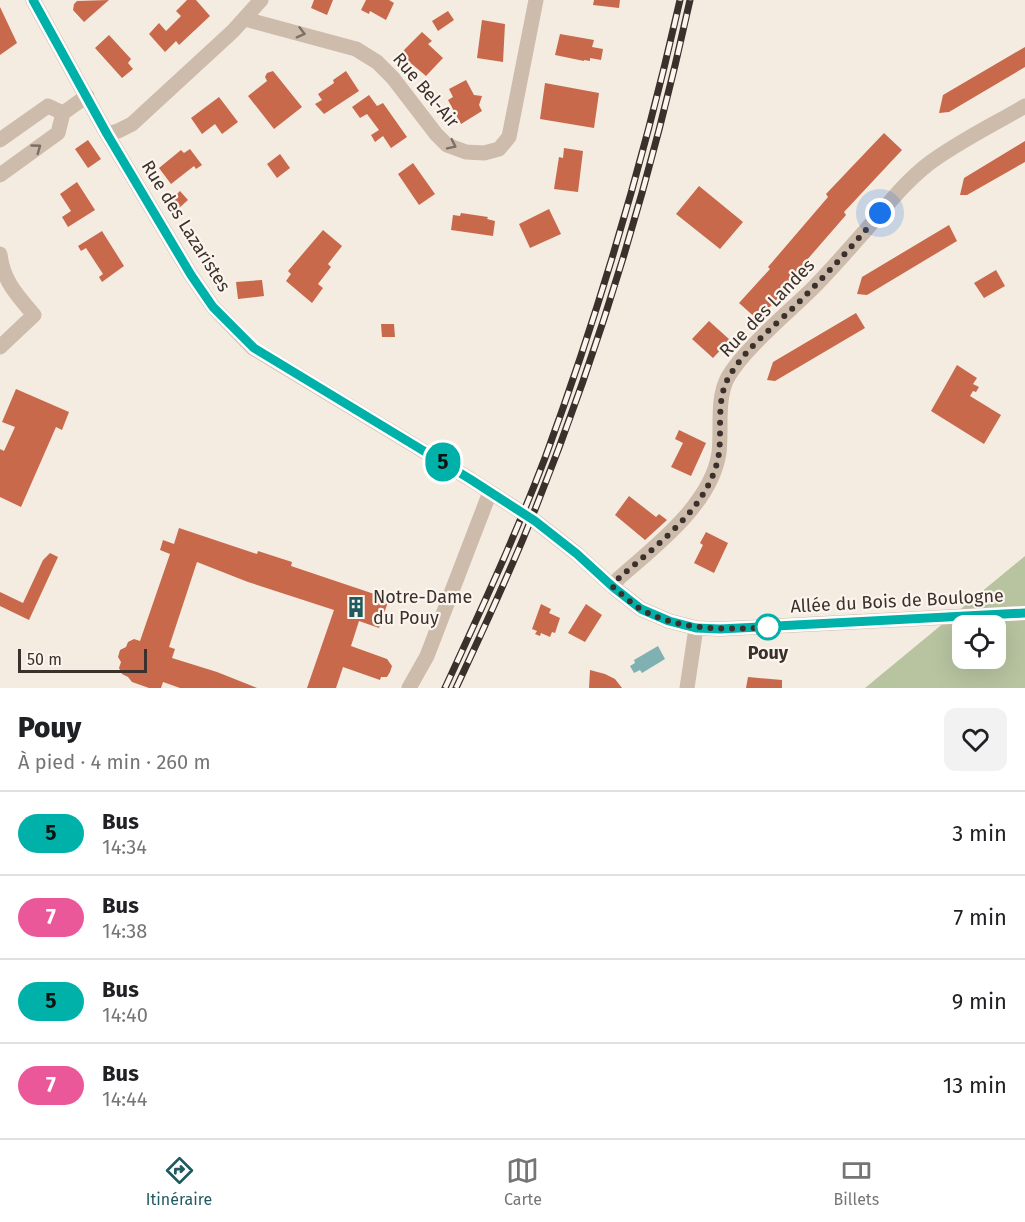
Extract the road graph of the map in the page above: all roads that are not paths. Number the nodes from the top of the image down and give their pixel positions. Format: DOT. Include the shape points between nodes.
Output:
graph roads {
  1 [pos="33,0"];
  2 [pos="261,0"];
  3 [pos="536,0"];
  4 [pos="244,19"];
  5 [pos="87,96"];
  6 [pos="1025,106"];
  7 [pos="63,113"];
  8 [pos="107,134"];
  9 [pos="0,140"];
  10 [pos="0,175"];
  11 [pos="0,254"];
  12 [pos="0,347"];
  13 [pos="490,492"];
  14 [pos="613,587"];
  15 [pos="1025,613"];
  16 [pos="696,628"];
  17 [pos="409,688"];
  18 [pos="687,688"];
  1 -- 5 [label="street, Rue des Lazaristes"];
  2 -- 4 [label="street"];
  4 -- 3 [label="street, Rue Bel-Air, one-way" via="356,49 393,78 447,145 484,153 499,149 509,138"];
  4 -- 8 [label="street" via="132,124"];
  5 -- 7 [label="street"];
  5 -- 8 [label="street, Rue des Lazaristes"];
  6 -- 14 [label="street, Rue des Landes" via="928,164 748,352 723,388 716,469 705,492"];
  7 -- 9 [label="street" via="48,106"];
  10 -- 7 [label="street, one-way" via="58,133"];
  8 -- 13 [label="street, Rue des Lazaristes" via="191,275 213,307 254,348"];
  11 -- 12 [label="street" via="2,269 12,288 34,315"];
  13 -- 14 [label="street, Allée du Bois de Boulogne" via="560,541"];
  13 -- 17 [label="street" via="427,656"];
  14 -- 16 [label="street, Allée du Bois de Boulogne" via="641,609"];
  15 -- 16 [label="street, Allée du Bois de Boulogne"];
  16 -- 18 [label="street"];
}
